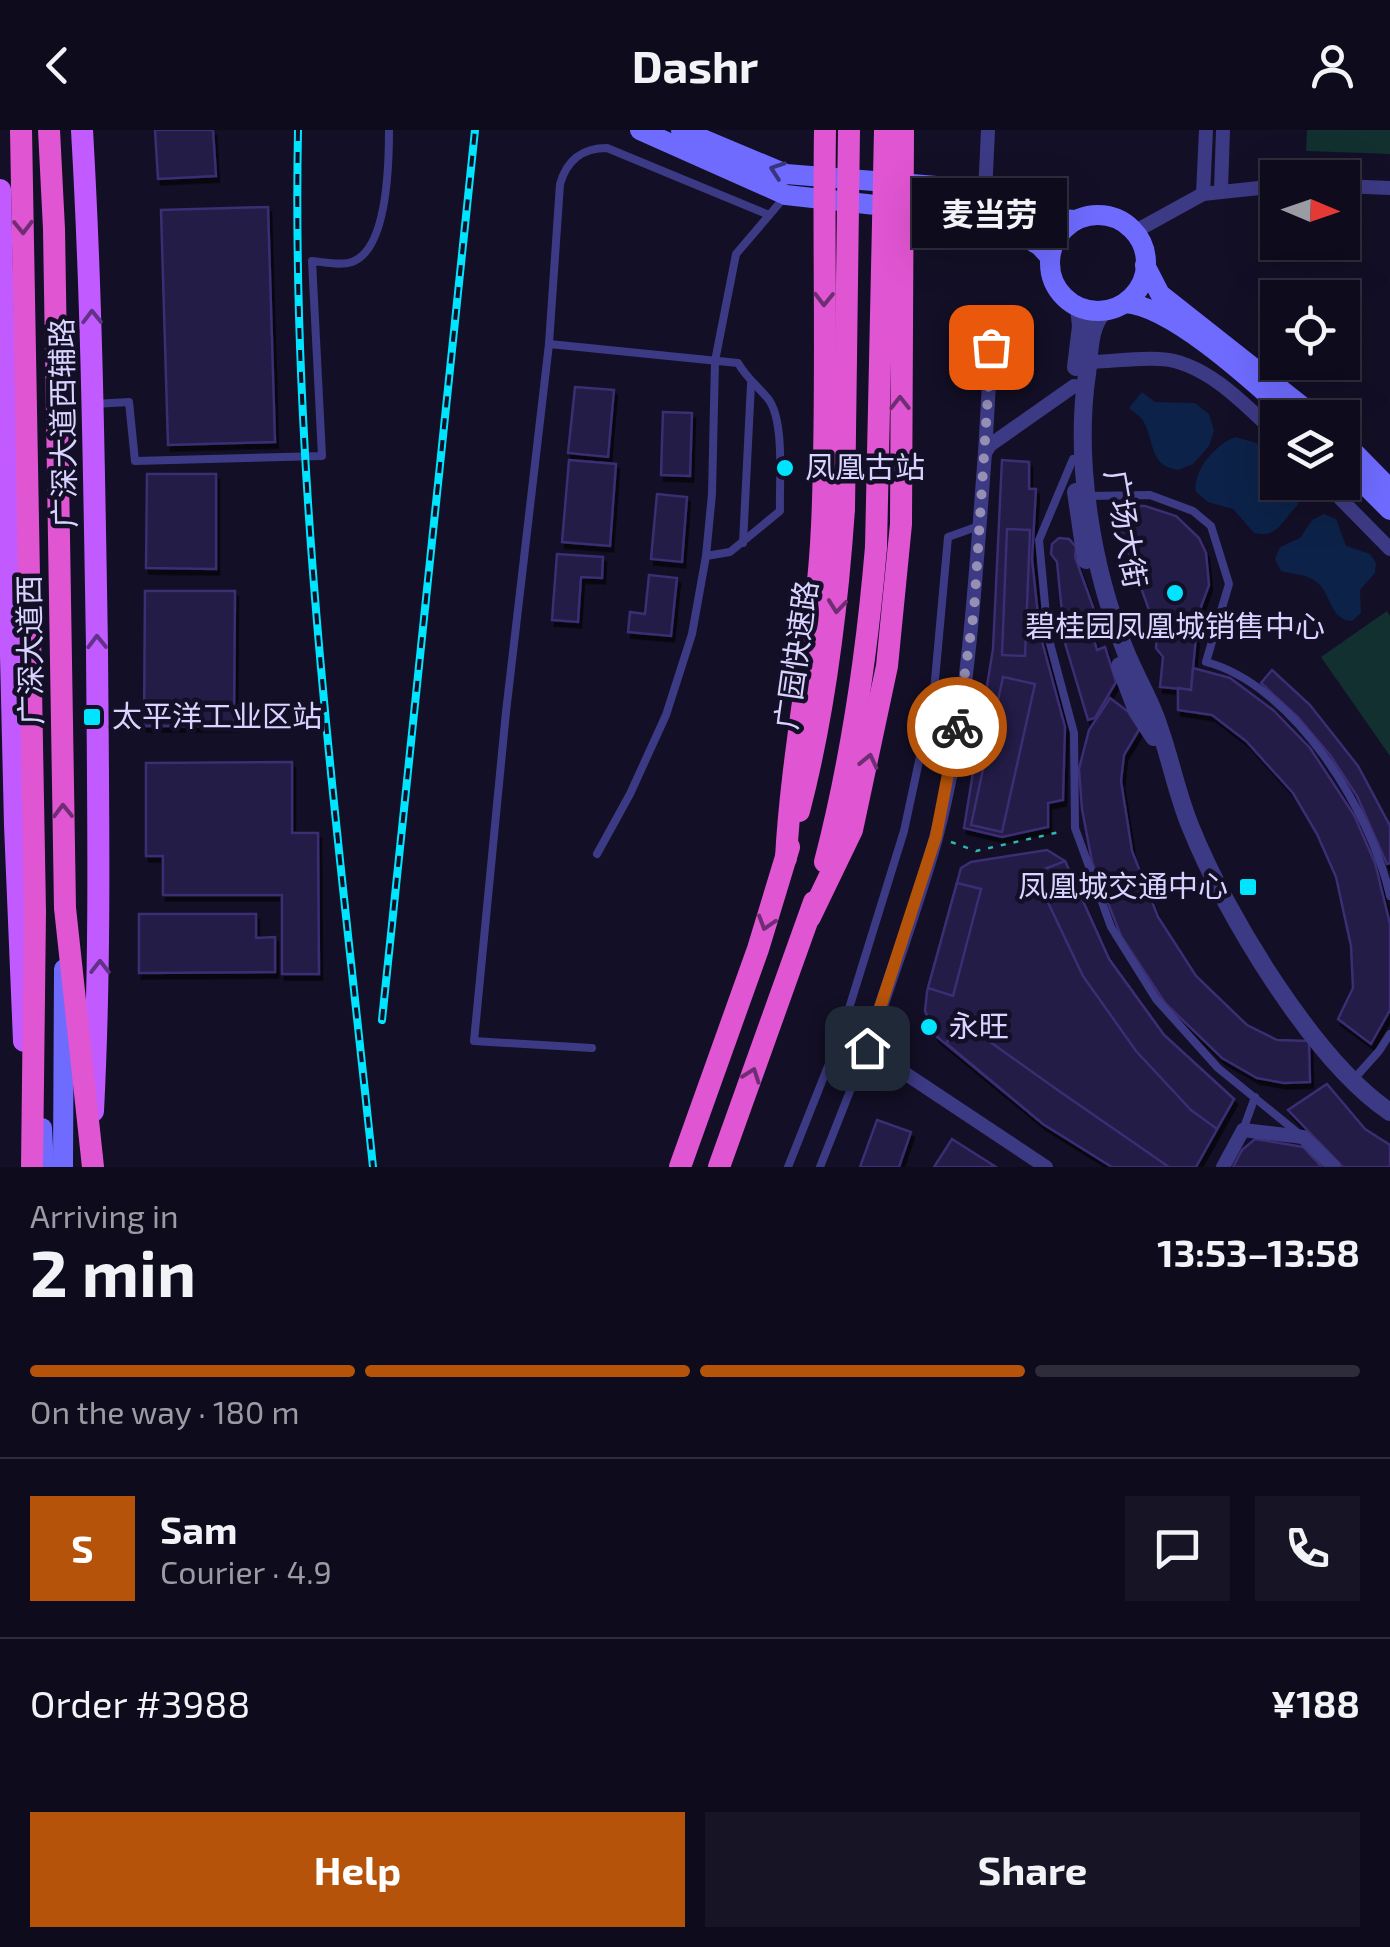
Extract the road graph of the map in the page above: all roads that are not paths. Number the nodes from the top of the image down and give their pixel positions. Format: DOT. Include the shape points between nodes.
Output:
graph roads {
  1 [pos="21,130"];
  2 [pos="49,130"];
  3 [pos="82,130"];
  4 [pos="389,130"];
  5 [pos="640,130"];
  6 [pos="680,130"];
  7 [pos="825,130"];
  8 [pos="849,130"];
  9 [pos="885,130"];
  10 [pos="903,130"];
  11 [pos="988,130"];
  12 [pos="1206,130"];
  13 [pos="1222,130"];
  14 [pos="722,157"];
  15 [pos="824,178"];
  16 [pos="903,181"];
  17 [pos="1260,187"];
  18 [pos="1360,187"];
  19 [pos="1390,188"];
  20 [pos="0,190"];
  21 [pos="1220,190"];
  22 [pos="985,194"];
  23 [pos="1203,194"];
  24 [pos="786,195"];
  25 [pos="825,202"];
  26 [pos="904,209"];
  27 [pos="768,215"];
  28 [pos="1076,220"];
  29 [pos="1,229"];
  30 [pos="1134,232"];
  31 [pos="1050,257"];
  32 [pos="1145,265"];
  33 [pos="1115,307"];
  34 [pos="1080,308"];
  35 [pos="993,314"];
  36 [pos="550,344"];
  37 [pos="716,362"];
  38 [pos="1083,362"];
  39 [pos="989,380"];
  40 [pos="1006,382"];
  41 [pos="751,384"];
  42 [pos="1074,386"];
  43 [pos="1272,400"];
  44 [pos="1294,400"];
  45 [pos="94,404"];
  46 [pos="1260,418"];
  47 [pos="985,453"];
  48 [pos="1360,458"];
  49 [pos="1073,459"];
  50 [pos="1360,480"];
  51 [pos="1390,489"];
  52 [pos="1089,496"];
  53 [pos="1342,500"];
  54 [pos="1390,510"];
  55 [pos="979,526"];
  56 [pos="742,543"];
  57 [pos="1390,549"];
  58 [pos="706,556"];
  59 [pos="1165,753"];
  60 [pos="16,825"];
  61 [pos="597,854"];
  62 [pos="786,858"];
  63 [pos="1387,875"];
  64 [pos="1390,896"];
  65 [pos="65,908"];
  66 [pos="35,911"];
  67 [pos="810,917"];
  68 [pos="1390,1034"];
  69 [pos="840,1036"];
  70 [pos="592,1048"];
  71 [pos="867,1048"];
  72 [pos="1353,1080"];
  73 [pos="1256,1097"];
  74 [pos="1390,1112"];
  75 [pos="1243,1130"];
  76 [pos="92,1134"];
  77 [pos="1302,1137"];
  78 [pos="32,1167"];
  79 [pos="44,1167"];
  80 [pos="63,1167"];
  81 [pos="94,1167"];
  82 [pos="680,1167"];
  83 [pos="718,1167"];
  84 [pos="788,1167"];
  85 [pos="820,1167"];
  86 [pos="1046,1167"];
  87 [pos="1223,1167"];
  88 [pos="1334,1167"];
  1 -- 60 [label="highway, 广深大道西, one-way"];
  65 -- 2 [label="highway, 广深大道西, one-way"];
  45 -- 3 [label="main road, 广深大道西辅路, one-way"];
  4 -- 45 [label="lane" via="389,186 363,255 349,264 312,261 322,456 135,462 129,402"];
  5 -- 14 [label="main road"];
  6 -- 14 [label="main road"];
  7 -- 15 [label="highway"];
  8 -- 62 [label="highway, 广园快速路, one-way, bridge" via="838,599 810,770"];
  9 -- 67 [label="highway, bridge" via="868,643 852,745"];
  10 -- 16 [label="highway"];
  11 -- 22 [label="street"];
  12 -- 23 [label="street"];
  13 -- 21 [label="street"];
  15 -- 14 [label="main road, one-way"];
  14 -- 24 [label="main road"];
  15 -- 16 [label="main road"];
  15 -- 25 [label="highway"];
  16 -- 22 [label="main road"];
  16 -- 26 [label="highway"];
  17 -- 21 [label="street"];
  18 -- 19 [label="street"];
  20 -- 29 [label="main road, 广深大道西辅路"];
  21 -- 23 [label="street"];
  22 -- 28 [label="main road"];
  23 -- 30 [label="street"];
  24 -- 25 [label="main road"];
  24 -- 27 [label="lane"];
  25 -- 26 [label="main road"];
  25 -- 62 [label="highway, one-way" via="822,526"];
  26 -- 31 [label="main road" via="989,221"];
  67 -- 26 [label="highway, one-way" via="852,830 887,666 900,524"];
  27 -- 36 [label="lane" via="615,149 582,153 560,184"];
  27 -- 37 [label="lane" via="736,254"];
  28 -- 30 [label="main road" via="1107,216"];
  28 -- 31 [label="main road"];
  29 -- 60 [label="main road, 广深大道西辅路"];
  30 -- 32 [label="main road"];
  31 -- 34 [label="main road" via="1056,288"];
  32 -- 33 [label="main road" via="1136,292"];
  32 -- 44 [label="main road" via="1160,294"];
  33 -- 34 [label="main road"];
  33 -- 38 [label="street, 广场大街" via="1094,322"];
  33 -- 43 [label="main road" via="1146,306 1162,314"];
  34 -- 38 [label="street"];
  35 -- 39 [label="street"];
  36 -- 37 [label="lane"];
  36 -- 70 [label="lane" via="474,1041"];
  37 -- 41 [label="lane" via="738,363"];
  37 -- 58 [label="lane"];
  38 -- 42 [label="street, 广场大街"];
  38 -- 46 [label="street" via="1162,358 1192,366"];
  38 -- 52 [label="street, 广场大街"];
  39 -- 40 [label="street"];
  39 -- 47 [label="street"];
  41 -- 56 [label="lane"];
  41 -- 56 [label="lane" via="770,402 778,426 780,511"];
  42 -- 47 [label="street"];
  42 -- 49 [label="street, 广场大街"];
  76 -- 45 [label="main road, 广深大道西辅路, one-way" via="100,984"];
  47 -- 55 [label="street"];
  48 -- 51 [label="main road"];
  49 -- 59 [label="street, 广场大街" via="1093,587 1137,710"];
  49 -- 73 [label="lane" via="1039,540 1048,636 1074,733 1076,828 1111,927 1156,999 1218,1068"];
  50 -- 54 [label="main road"];
  52 -- 59 [label="street, 广场大街" via="1108,600"];
  52 -- 63 [label="lane" via="1150,495 1211,526 1229,584 1206,662 1242,676 1290,717 1364,824"];
  53 -- 57 [label="street"];
  55 -- 69 [label="lane" via="948,537 934,691 904,831"];
  55 -- 71 [label="street" via="974,611 936,836"];
  56 -- 58 [label="lane"];
  58 -- 61 [label="lane" via="692,634 666,715"];
  59 -- 72 [label="street, 广场大街" via="1191,830 1257,958"];
  60 -- 66 [label="highway, 广深大道西"];
  60 -- 78 [label="main road, 广深大道西辅路"];
  62 -- 82 [label="highway, 广园快速路, one-way"];
  63 -- 64 [label="lane"];
  65 -- 76 [label="highway, 广深大道西"];
  65 -- 80 [label="main road"];
  66 -- 78 [label="highway, 广深大道西"];
  66 -- 79 [label="main road"];
  83 -- 67 [label="highway, one-way"];
  68 -- 72 [label="lane"];
  69 -- 71 [label="lane"];
  69 -- 84 [label="lane"];
  71 -- 85 [label="lane"];
  71 -- 86 [label="street"];
  72 -- 74 [label="street, 广场大街"];
  73 -- 75 [label="lane"];
  73 -- 77 [label="lane"];
  75 -- 77 [label="street"];
  75 -- 87 [label="street"];
  76 -- 81 [label="highway, 广深大道西"];
  77 -- 88 [label="street"];
}
